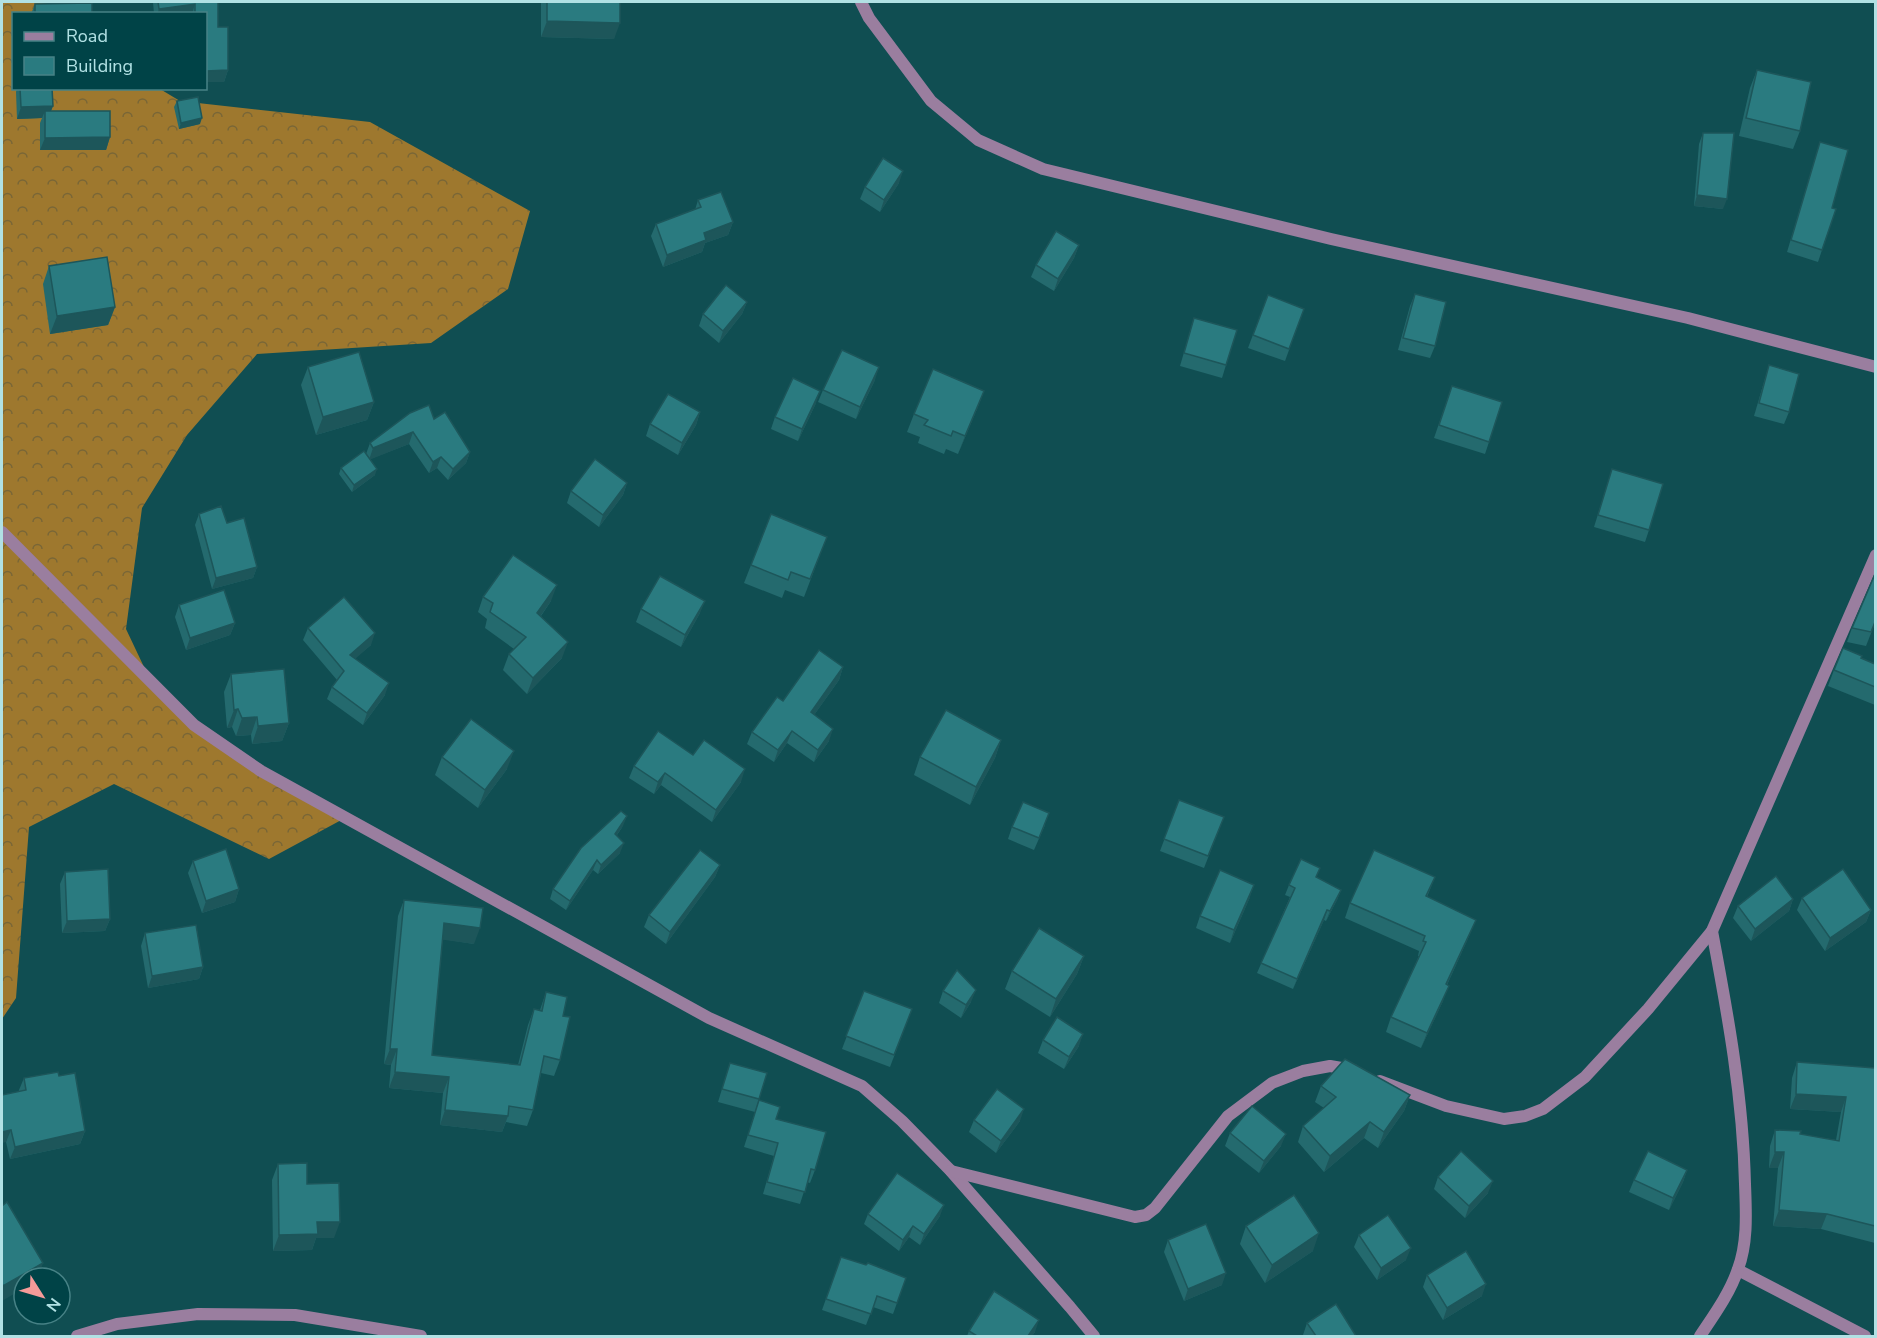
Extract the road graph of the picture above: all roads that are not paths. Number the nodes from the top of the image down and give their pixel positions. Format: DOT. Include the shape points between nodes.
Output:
graph roads {
  1 [pos="861,2"];
  2 [pos="1875,367"];
  3 [pos="2,532"];
  4 [pos="1875,555"];
  5 [pos="1712,932"];
  6 [pos="950,1170"];
  7 [pos="1738,1270"];
  8 [pos="77,1336"];
  9 [pos="421,1336"];
  10 [pos="1094,1336"];
  11 [pos="1700,1336"];
  12 [pos="1865,1336"];
  1 -- 2 [label="street" via="931,100 978,140 1043,169 1331,239 1688,318"];
  3 -- 6 [label="street" via="203,732 270,776 709,1018 861,1086"];
  4 -- 5 [label="street"];
  5 -- 6 [label="street" via="1585,1077 1543,1109 1525,1116 1504,1119 1446,1106 1349,1068 1330,1066 1272,1083 1228,1116 1146,1215 1125,1215"];
  5 -- 7 [label="street" via="1744,1134 1746,1225"];
  6 -- 10 [label="street"];
  7 -- 11 [label="street"];
  7 -- 12 [label="street"];
  8 -- 9 [label="street" via="117,1324 198,1314 295,1315"];
}
